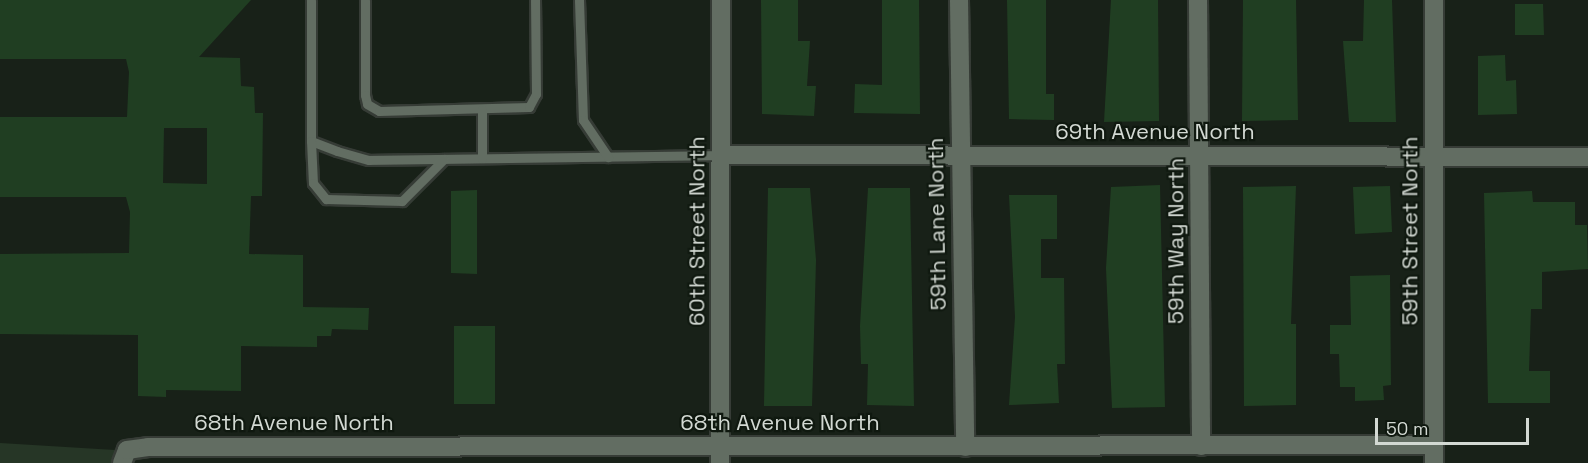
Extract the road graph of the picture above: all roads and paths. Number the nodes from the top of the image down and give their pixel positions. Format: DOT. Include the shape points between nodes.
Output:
graph roads {
  1 [pos="311,0"];
  2 [pos="365,0"];
  3 [pos="535,0"];
  4 [pos="579,0"];
  5 [pos="722,0"];
  6 [pos="959,0"];
  7 [pos="1198,0"];
  8 [pos="1434,0"];
  9 [pos="482,110"];
  10 [pos="311,141"];
  11 [pos="722,155"];
  12 [pos="960,155"];
  13 [pos="1199,156"];
  14 [pos="608,157"];
  15 [pos="1588,157"];
  16 [pos="482,158"];
  17 [pos="444,159"];
  18 [pos="1434,159"];
  19 [pos="1201,446"];
  20 [pos="965,447"];
  21 [pos="1434,454"];
  22 [pos="720,455"];
  23 [pos="124,457"];
  1 -- 10 [label="lane"];
  2 -- 9 [label="lane" via="367,104 379,111"];
  3 -- 9 [label="lane" via="534,102 522,110"];
  4 -- 14 [label="lane" via="583,120"];
  5 -- 11 [label="street, 60th Street North"];
  6 -- 12 [label="street, 59th Lane North"];
  7 -- 13 [label="street, 59th Way North"];
  8 -- 18 [label="street, 59th Street North"];
  9 -- 16 [label="lane"];
  10 -- 17 [label="lane" via="369,160"];
  10 -- 17 [label="lane" via="313,183 326,199 402,201"];
  11 -- 12 [label="street, 69th Avenue North"];
  11 -- 14 [label="lane"];
  11 -- 22 [label="street, 60th Street North"];
  12 -- 13 [label="street, 69th Avenue North"];
  12 -- 20 [label="street, 59th Lane North"];
  13 -- 18 [label="street, 69th Avenue North"];
  13 -- 19 [label="street, 59th Way North"];
  14 -- 16 [label="lane"];
  15 -- 18 [label="street, 69th Avenue North"];
  16 -- 17 [label="lane"];
  18 -- 21 [label="street, 59th Street North"];
  19 -- 20 [label="street, 68th Avenue North"];
  19 -- 21 [label="street, 68th Avenue North"];
  20 -- 22 [label="street, 68th Avenue North"];
  22 -- 23 [label="street, 68th Avenue North"];
}
